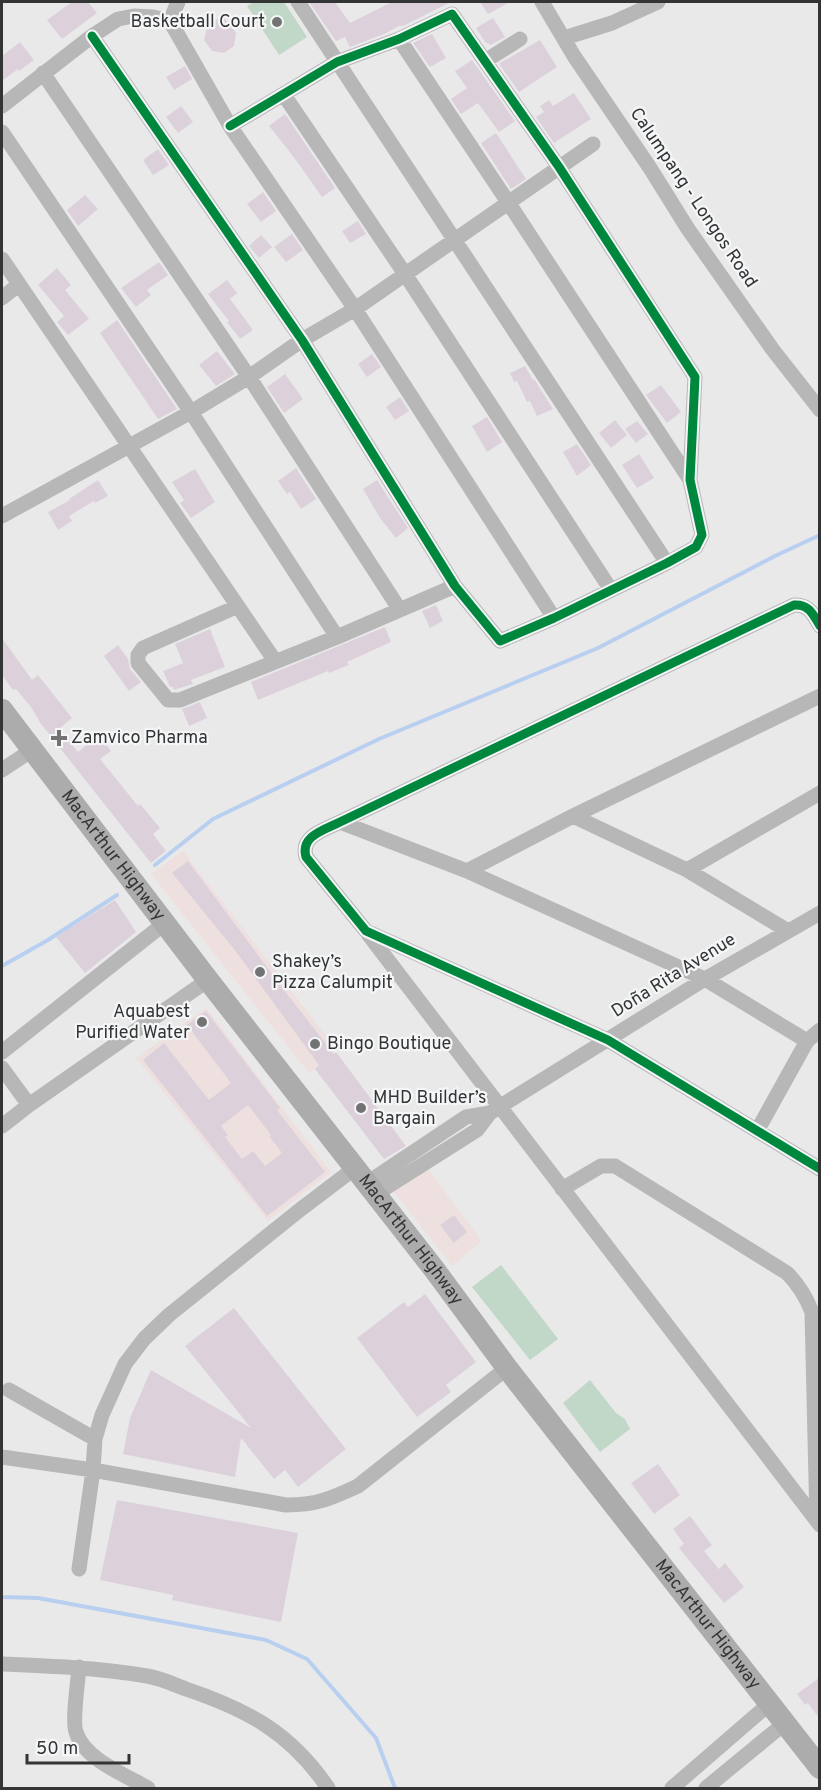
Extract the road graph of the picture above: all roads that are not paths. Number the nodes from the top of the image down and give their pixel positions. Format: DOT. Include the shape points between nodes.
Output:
graph roads {
  1 [pos="178,2"];
  2 [pos="298,2"];
  3 [pos="542,2"];
  4 [pos="658,2"];
  5 [pos="170,21"];
  6 [pos="92,36"];
  7 [pos="564,38"];
  8 [pos="399,39"];
  9 [pos="520,39"];
  10 [pos="485,61"];
  11 [pos="337,62"];
  12 [pos="43,73"];
  13 [pos="284,95"];
  14 [pos="2,106"];
  15 [pos="230,126"];
  16 [pos="2,132"];
  17 [pos="593,144"];
  18 [pos="559,167"];
  19 [pos="508,202"];
  20 [pos="456,240"];
  21 [pos="2,259"];
  22 [pos="405,274"];
  23 [pos="18,285"];
  24 [pos="2,298"];
  25 [pos="355,309"];
  26 [pos="302,340"];
  27 [pos="249,377"];
  28 [pos="819,410"];
  29 [pos="191,412"];
  30 [pos="129,446"];
  31 [pos="690,480"];
  32 [pos="2,516"];
  33 [pos="668,564"];
  34 [pos="455,586"];
  35 [pos="610,590"];
  36 [pos="237,607"];
  37 [pos="400,610"];
  38 [pos="554,618"];
  39 [pos="819,626"];
  40 [pos="338,637"];
  41 [pos="275,661"];
  42 [pos="819,696"];
  43 [pos="2,710"];
  44 [pos="33,750"];
  45 [pos="2,771"];
  46 [pos="819,793"];
  47 [pos="573,816"];
  48 [pos="340,822"];
  49 [pos="687,870"];
  50 [pos="467,871"];
  51 [pos="819,913"];
  52 [pos="165,923"];
  53 [pos="366,931"];
  54 [pos="788,931"];
  55 [pos="705,979"];
  56 [pos="208,980"];
  57 [pos="819,1030"];
  58 [pos="608,1040"];
  59 [pos="807,1041"];
  60 [pos="2,1052"];
  61 [pos="2,1068"];
  62 [pos="29,1105"];
  63 [pos="494,1110"];
  64 [pos="2,1126"];
  65 [pos="757,1131"];
  66 [pos="819,1169"];
  67 [pos="366,1182"];
  68 [pos="562,1189"];
  69 [pos="507,1368"];
  70 [pos="9,1390"];
  71 [pos="95,1439"];
  72 [pos="2,1457"];
  73 [pos="93,1470"];
  74 [pos="818,1523"];
  75 [pos="79,1569"];
  76 [pos="2,1664"];
  77 [pos="79,1667"];
  78 [pos="769,1704"];
  79 [pos="785,1723"];
  80 [pos="819,1768"];
  81 [pos="148,1788"];
  82 [pos="328,1788"];
  83 [pos="675,1788"];
  84 [pos="706,1788"];
  1 -- 5 [label="street"];
  2 -- 11 [label="street"];
  3 -- 7 [label="street, Calumpang - Longos Road"];
  4 -- 7 [label="street" via="612,23"];
  5 -- 6 [label="street" via="134,16 118,19"];
  5 -- 15 [label="street"];
  6 -- 12 [label="street"];
  6 -- 26 [label="street"];
  7 -- 28 [label="street, Calumpang - Longos Road" via="688,229"];
  8 -- 10 [label="street" via="452,14"];
  8 -- 11 [label="street"];
  8 -- 19 [label="street"];
  9 -- 10 [label="street"];
  10 -- 18 [label="street"];
  11 -- 13 [label="street"];
  11 -- 20 [label="street"];
  12 -- 14 [label="street"];
  12 -- 27 [label="street"];
  13 -- 15 [label="street"];
  13 -- 22 [label="street"];
  15 -- 25 [label="street"];
  16 -- 29 [label="street"];
  17 -- 18 [label="street"];
  18 -- 19 [label="street"];
  18 -- 31 [label="street" via="695,376"];
  19 -- 20 [label="street"];
  19 -- 31 [label="street"];
  20 -- 22 [label="street"];
  20 -- 33 [label="street"];
  21 -- 23 [label="street"];
  22 -- 25 [label="street"];
  22 -- 35 [label="street"];
  23 -- 24 [label="street"];
  23 -- 30 [label="street"];
  25 -- 26 [label="street"];
  25 -- 38 [label="street"];
  26 -- 27 [label="street"];
  26 -- 34 [label="street"];
  27 -- 29 [label="street"];
  27 -- 37 [label="street"];
  29 -- 30 [label="street"];
  29 -- 40 [label="street"];
  30 -- 32 [label="street"];
  30 -- 36 [label="street"];
  31 -- 33 [label="street" via="702,535 696,547"];
  33 -- 35 [label="street"];
  34 -- 37 [label="street"];
  34 -- 38 [label="street" via="500,641"];
  35 -- 38 [label="street"];
  36 -- 41 [label="street"];
  36 -- 41 [label="street" via="143,648 138,663 163,696 174,701"];
  37 -- 40 [label="street"];
  39 -- 48 [label="street" via="811,610 794,605"];
  40 -- 41 [label="street"];
  42 -- 47 [label="street"];
  43 -- 44 [label="highway, MacArthur Highway"];
  44 -- 45 [label="street"];
  44 -- 52 [label="highway, MacArthur Highway"];
  46 -- 49 [label="street"];
  47 -- 49 [label="street"];
  47 -- 50 [label="street"];
  48 -- 50 [label="street"];
  48 -- 53 [label="street" via="308,839 306,858"];
  49 -- 54 [label="street"];
  50 -- 55 [label="street"];
  51 -- 54 [label="street, Doña Rita Avenue"];
  52 -- 56 [label="highway, MacArthur Highway"];
  52 -- 60 [label="street"];
  53 -- 58 [label="street"];
  53 -- 63 [label="street"];
  54 -- 55 [label="street, Doña Rita Avenue"];
  55 -- 58 [label="street, Doña Rita Avenue"];
  55 -- 59 [label="street"];
  56 -- 62 [label="street"];
  56 -- 67 [label="highway, MacArthur Highway"];
  57 -- 59 [label="street"];
  58 -- 63 [label="street, Doña Rita Avenue"];
  58 -- 65 [label="street"];
  59 -- 65 [label="street"];
  61 -- 62 [label="street"];
  62 -- 64 [label="street"];
  63 -- 67 [label="street, Doña Rita Avenue" via="466,1117"];
  63 -- 68 [label="street"];
  65 -- 66 [label="street"];
  67 -- 69 [label="highway, MacArthur Highway"];
  67 -- 71 [label="street, Doña Rita Avenue" via="301,1209 144,1339 115,1384"];
  68 -- 74 [label="street"];
  68 -- 74 [label="street" via="602,1166 615,1166 787,1273 797,1284 812,1312"];
  69 -- 73 [label="street" via="358,1486 310,1505 286,1505"];
  69 -- 78 [label="highway, MacArthur Highway"];
  70 -- 71 [label="street"];
  71 -- 73 [label="street, Doña Rita Avenue"];
  72 -- 73 [label="street"];
  73 -- 75 [label="street, Doña Rita Avenue"];
  76 -- 77 [label="street"];
  77 -- 81 [label="street" via="75,1730 83,1746 96,1758"];
  77 -- 82 [label="street" via="150,1676 256,1718 286,1738"];
  78 -- 79 [label="highway, MacArthur Highway"];
  78 -- 83 [label="street"];
  79 -- 80 [label="highway, MacArthur Highway"];
  79 -- 84 [label="street"];
}
